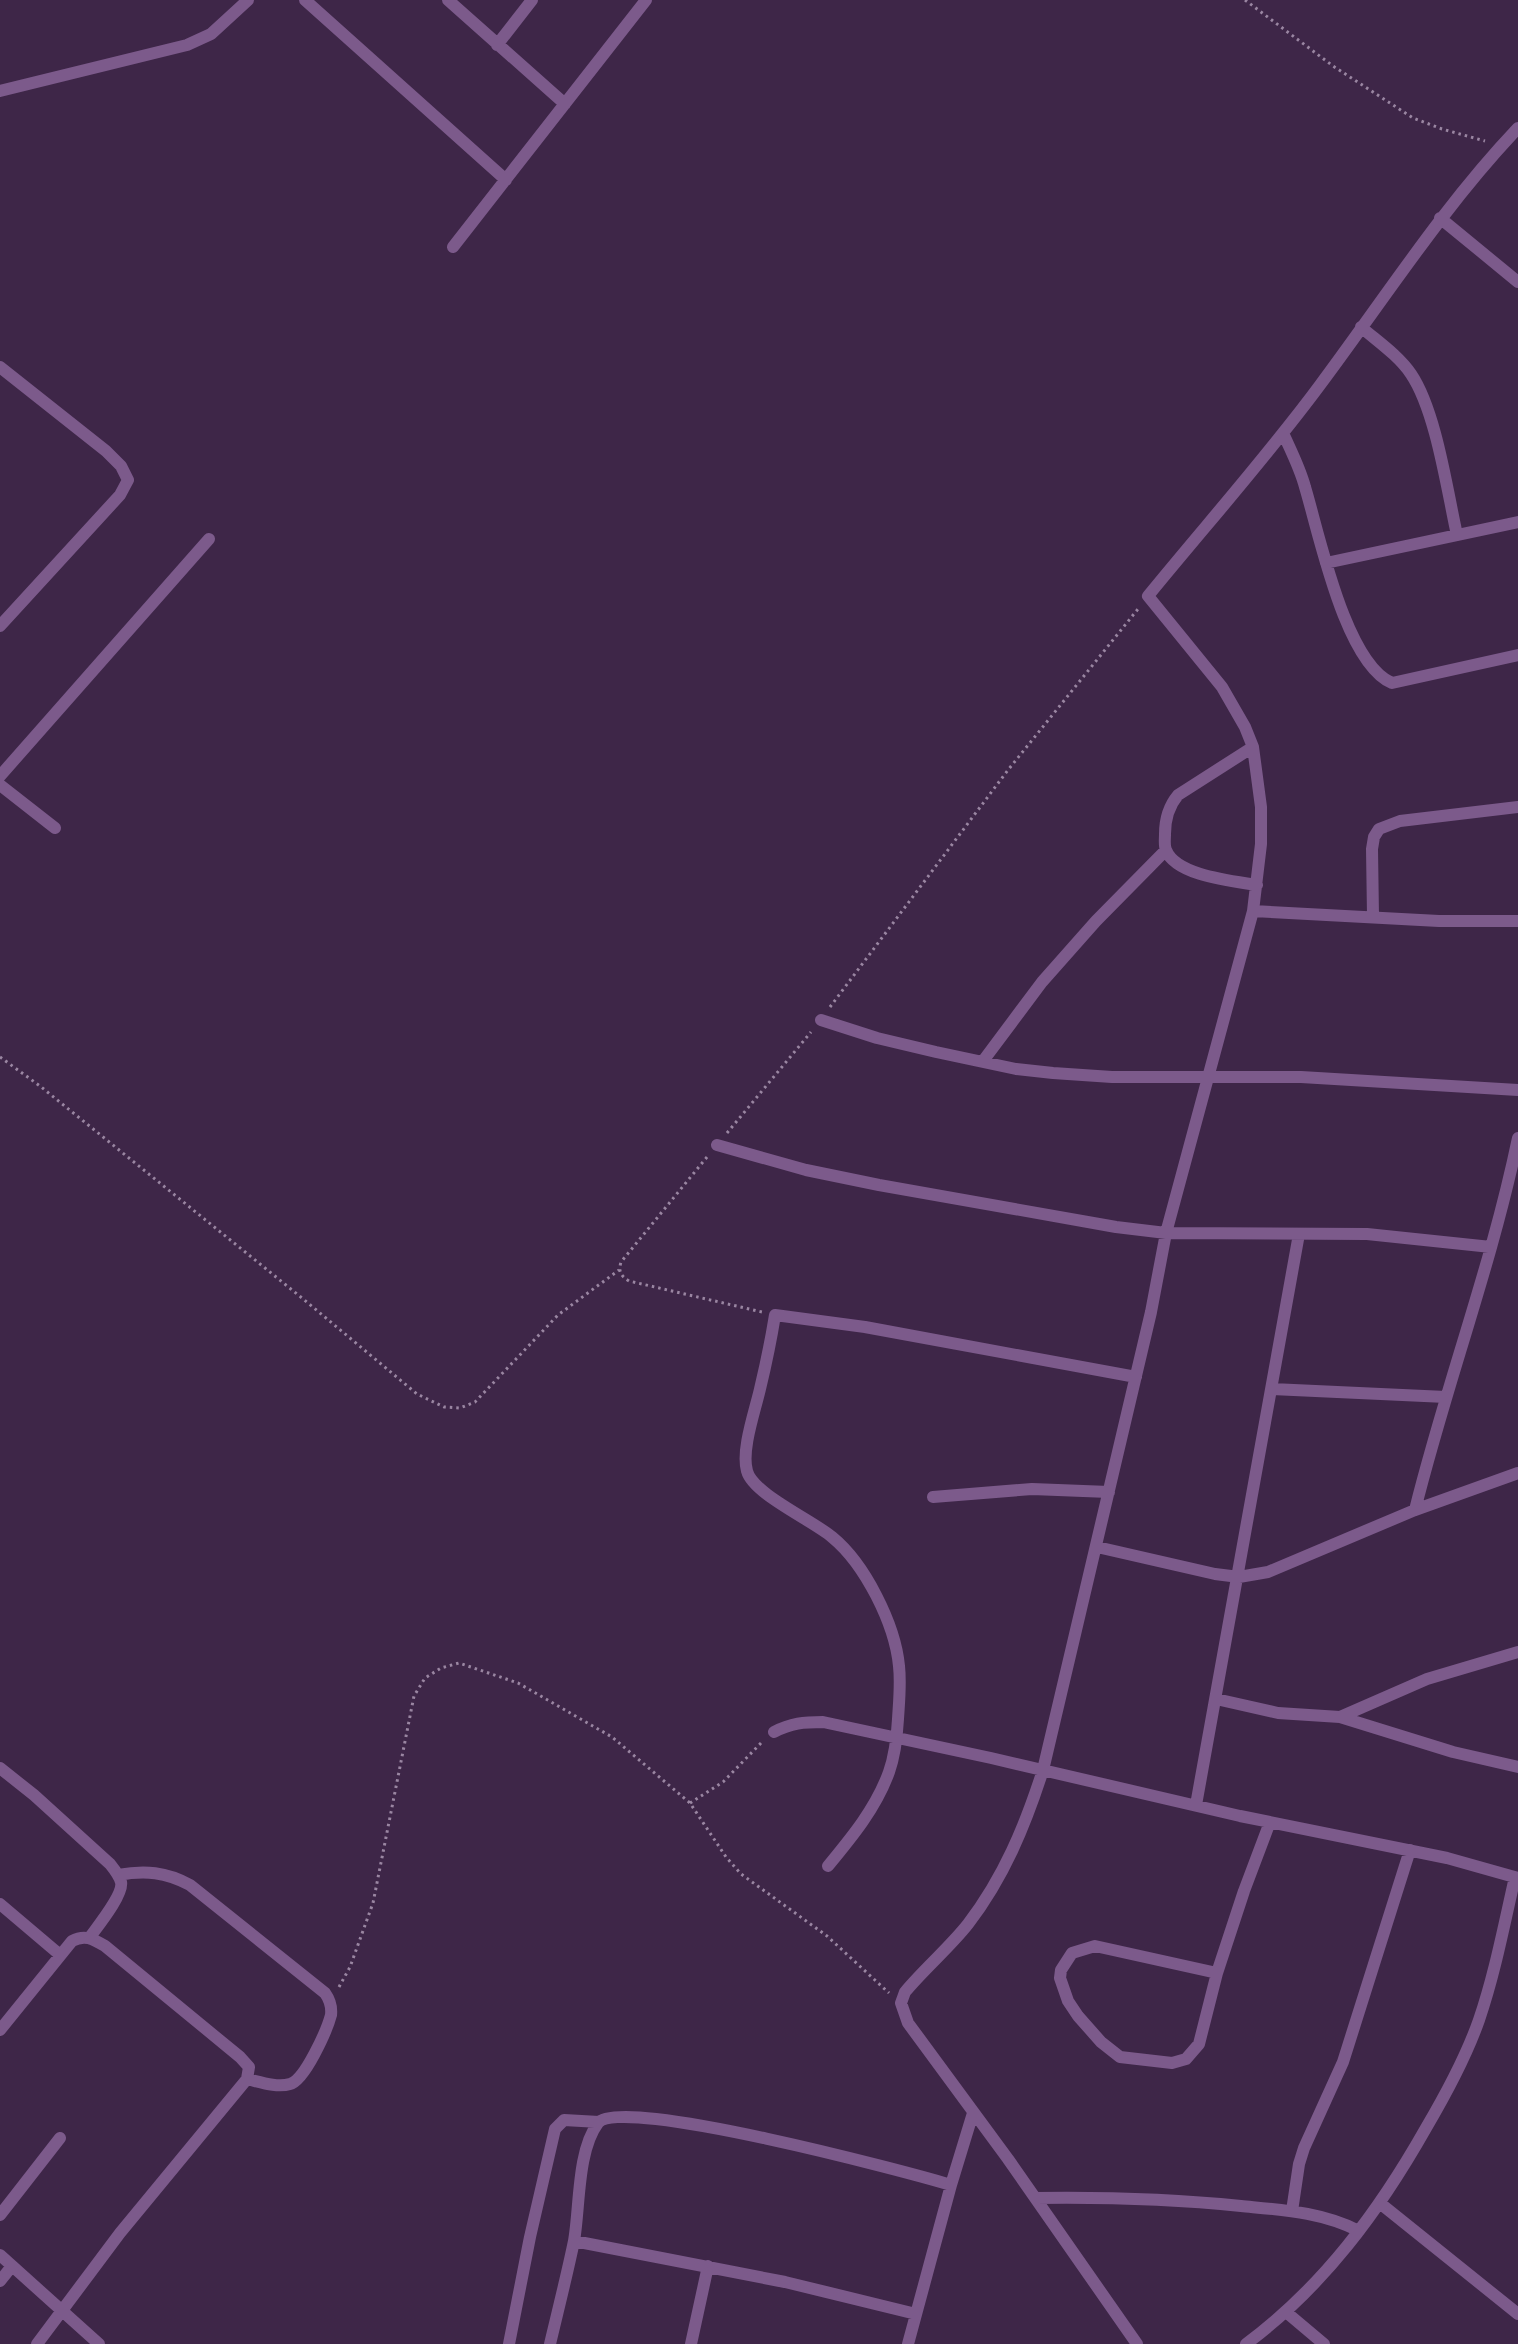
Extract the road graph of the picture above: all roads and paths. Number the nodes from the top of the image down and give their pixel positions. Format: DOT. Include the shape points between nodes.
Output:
graph roads {
  1 [pos="248,0"];
  2 [pos="305,0"];
  3 [pos="448,0"];
  4 [pos="532,0"];
  5 [pos="646,0"];
  6 [pos="1245,0"];
  7 [pos="497,44"];
  8 [pos="0,91"];
  9 [pos="565,104"];
  10 [pos="1518,128"];
  11 [pos="1499,147"];
  12 [pos="506,180"];
  13 [pos="1440,218"];
  14 [pos="453,247"];
  15 [pos="1518,282"];
  16 [pos="1360,327"];
  17 [pos="0,367"];
  18 [pos="1283,434"];
  19 [pos="1518,522"];
  20 [pos="1457,535"];
  21 [pos="210,538"];
  22 [pos="1326,563"];
  23 [pos="1148,596"];
  24 [pos="0,626"];
  25 [pos="1518,656"];
  26 [pos="1253,747"];
  27 [pos="0,776"];
  28 [pos="0,785"];
  29 [pos="1518,807"];
  30 [pos="55,828"];
  31 [pos="1166,850"];
  32 [pos="1257,885"];
  33 [pos="1253,911"];
  34 [pos="1373,916"];
  35 [pos="1518,921"];
  36 [pos="821,1020"];
  37 [pos="0,1057"];
  38 [pos="983,1061"];
  39 [pos="1208,1076"];
  40 [pos="1518,1090"];
  41 [pos="1518,1138"];
  42 [pos="718,1145"];
  43 [pos="1166,1233"];
  44 [pos="1300,1234"];
  45 [pos="1491,1247"];
  46 [pos="619,1270"];
  47 [pos="776,1315"];
  48 [pos="1136,1377"];
  49 [pos="1272,1389"];
  50 [pos="1446,1397"];
  51 [pos="1518,1473"];
  52 [pos="1109,1492"];
  53 [pos="933,1497"];
  54 [pos="1415,1510"];
  55 [pos="1096,1547"];
  56 [pos="1239,1577"];
  57 [pos="1518,1652"];
  58 [pos="1216,1700"];
  59 [pos="1340,1717"];
  60 [pos="774,1732"];
  61 [pos="897,1738"];
  62 [pos="1518,1767"];
  63 [pos="0,1768"];
  64 [pos="1043,1770"];
  65 [pos="690,1803"];
  66 [pos="1196,1805"];
  67 [pos="1270,1822"];
  68 [pos="1410,1850"];
  69 [pos="828,1866"];
  70 [pos="118,1875"];
  71 [pos="1516,1877"];
  72 [pos="0,1904"];
  73 [pos="90,1937"];
  74 [pos="59,1954"];
  75 [pos="1217,1973"];
  76 [pos="331,2002"];
  77 [pos="901,2003"];
  78 [pos="0,2030"];
  79 [pos="247,2078"];
  80 [pos="973,2113"];
  81 [pos="599,2122"];
  82 [pos="60,2138"];
  83 [pos="951,2185"];
  84 [pos="1035,2198"];
  85 [pos="1381,2204"];
  86 [pos="1292,2211"];
  87 [pos="0,2215"];
  88 [pos="1360,2231"];
  89 [pos="574,2240"];
  90 [pos="0,2255"];
  91 [pos="12,2266"];
  92 [pos="708,2266"];
  93 [pos="0,2281"];
  94 [pos="61,2311"];
  95 [pos="1286,2312"];
  96 [pos="916,2314"];
  97 [pos="1518,2314"];
  98 [pos="37,2344"];
  99 [pos="99,2344"];
  100 [pos="509,2344"];
  101 [pos="550,2344"];
  102 [pos="692,2344"];
  103 [pos="908,2344"];
  104 [pos="1136,2344"];
  105 [pos="1246,2344"];
  106 [pos="1324,2344"];
  1 -- 8 [label="street" via="211,34 187,45"];
  2 -- 12 [label="street"];
  3 -- 7 [label="street"];
  4 -- 7 [label="street"];
  5 -- 9 [label="street"];
  6 -- 11 [label="path" via="1333,66 1413,118"];
  7 -- 9 [label="street"];
  9 -- 12 [label="street"];
  10 -- 11 [label="street"];
  11 -- 13 [label="street"];
  12 -- 14 [label="street"];
  13 -- 15 [label="street"];
  13 -- 16 [label="street"];
  16 -- 18 [label="street"];
  16 -- 20 [label="street" via="1410,372 1420,390 1443,469"];
  17 -- 24 [label="street" via="106,451 121,466 128,480 120,495"];
  18 -- 22 [label="street" via="1305,485"];
  18 -- 23 [label="street"];
  19 -- 20 [label="street"];
  20 -- 22 [label="street"];
  21 -- 27 [label="street"];
  22 -- 25 [label="street" via="1360,648 1368,663 1385,680 1392,683"];
  23 -- 26 [label="street" via="1222,688 1236,709"];
  23 -- 36 [label="path" via="1008,770"];
  26 -- 31 [label="street" via="1178,795 1171,803 1166,815"];
  26 -- 32 [label="street" via="1260,807"];
  28 -- 30 [label="street"];
  29 -- 34 [label="street" via="1400,821 1379,829 1372,849"];
  31 -- 32 [label="street" via="1174,862 1196,872"];
  31 -- 38 [label="street" via="1042,982"];
  32 -- 33 [label="street"];
  33 -- 34 [label="street"];
  33 -- 39 [label="street"];
  34 -- 35 [label="street" via="1439,921"];
  36 -- 38 [label="street" via="877,1038"];
  36 -- 42 [label="path"];
  37 -- 46 [label="path" via="40,1086 417,1394 444,1407 460,1408 474,1402 558,1315"];
  38 -- 39 [label="street" via="1016,1069 1112,1077"];
  39 -- 40 [label="street" via="1301,1077"];
  39 -- 43 [label="street"];
  41 -- 45 [label="street"];
  42 -- 43 [label="street" via="806,1170 879,1185 1069,1220"];
  42 -- 46 [label="path" via="620,1262"];
  43 -- 44 [label="street"];
  43 -- 48 [label="street"];
  44 -- 45 [label="street" via="1367,1234"];
  44 -- 49 [label="street"];
  45 -- 50 [label="street"];
  46 -- 47 [label="path" via="621,1276 629,1281"];
  47 -- 48 [label="street" via="865,1326"];
  47 -- 61 [label="street" via="748,1441 746,1469 756,1487 832,1537 849,1554 868,1582 893,1640 899,1666"];
  48 -- 52 [label="street"];
  49 -- 50 [label="street"];
  49 -- 56 [label="street"];
  50 -- 54 [label="street"];
  51 -- 54 [label="street"];
  52 -- 53 [label="street" via="1032,1489"];
  52 -- 55 [label="street"];
  54 -- 56 [label="street" via="1268,1572"];
  55 -- 56 [label="street" via="1183,1568"];
  55 -- 64 [label="street"];
  56 -- 58 [label="street"];
  57 -- 59 [label="street" via="1427,1679"];
  58 -- 59 [label="street" via="1278,1713"];
  58 -- 66 [label="street"];
  59 -- 62 [label="street" via="1453,1752"];
  60 -- 61 [label="street" via="789,1724 823,1722"];
  60 -- 65 [label="path" via="722,1782"];
  61 -- 64 [label="street"];
  61 -- 69 [label="street" via="890,1771 876,1802"];
  63 -- 70 [label="street" via="110,1864"];
  64 -- 66 [label="street"];
  64 -- 77 [label="street" via="1018,1842 992,1891 967,1925 905,1992"];
  65 -- 76 [label="path" via="612,1737 518,1683 460,1662 441,1668 425,1678 414,1696 373,1903 350,1967"];
  65 -- 77 [label="path" via="741,1874 827,1936"];
  66 -- 67 [label="street"];
  67 -- 68 [label="street"];
  67 -- 75 [label="street"];
  68 -- 71 [label="street"];
  68 -- 86 [label="street" via="1343,2062 1304,2148"];
  70 -- 73 [label="street" via="121,1882 119,1895"];
  70 -- 76 [label="street" via="151,1872 190,1885 316,1984"];
  71 -- 85 [label="street" via="1478,2022 1436,2112"];
  72 -- 74 [label="street"];
  73 -- 74 [label="street" via="79,1937"];
  73 -- 79 [label="street" via="240,2057 249,2067"];
  74 -- 78 [label="street"];
  75 -- 75 [label="street" via="1199,2044 1186,2059 1172,2063 1120,2057 1110,2050 1078,2016 1060,1978 1072,1952 1095,1946"];
  76 -- 79 [label="street" via="331,2015 303,2075 290,2084 281,2085"];
  77 -- 80 [label="street" via="908,2023"];
  79 -- 94 [label="street" via="126,2225"];
  80 -- 83 [label="street"];
  80 -- 84 [label="street"];
  81 -- 83 [label="street" via="610,2117 634,2117 707,2128 872,2162"];
  81 -- 89 [label="street" via="584,2161"];
  81 -- 100 [label="street" via="564,2120 554,2129"];
  82 -- 87 [label="street"];
  83 -- 96 [label="street"];
  84 -- 86 [label="street" via="1147,2198"];
  84 -- 104 [label="street"];
  85 -- 88 [label="street"];
  85 -- 97 [label="street"];
  86 -- 88 [label="street" via="1338,2220"];
  88 -- 95 [label="street" via="1333,2265"];
  89 -- 92 [label="street"];
  89 -- 101 [label="street"];
  90 -- 91 [label="street"];
  91 -- 93 [label="street"];
  91 -- 94 [label="street"];
  92 -- 96 [label="street"];
  92 -- 102 [label="street"];
  94 -- 98 [label="street"];
  94 -- 99 [label="street"];
  95 -- 105 [label="street"];
  95 -- 106 [label="street"];
  96 -- 103 [label="street"];
}
